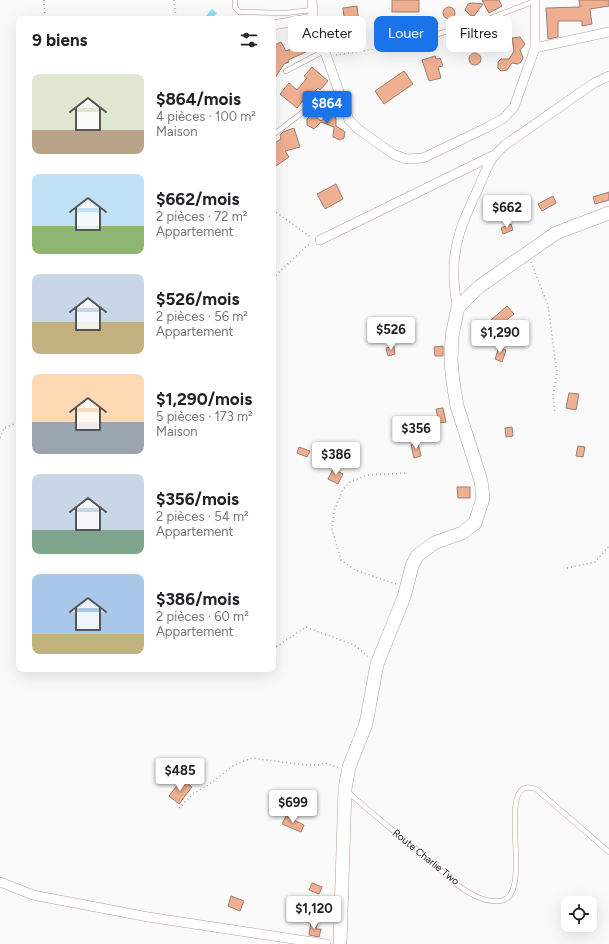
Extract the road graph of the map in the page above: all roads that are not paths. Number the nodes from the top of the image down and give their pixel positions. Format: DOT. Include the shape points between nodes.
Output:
graph roads {
  1 [pos="235,0"];
  2 [pos="535,1"];
  3 [pos="312,9"];
  4 [pos="276,24"];
  5 [pos="609,32"];
  6 [pos="438,34"];
  7 [pos="535,48"];
  8 [pos="325,54"];
  9 [pos="286,71"];
  10 [pos="609,76"];
  11 [pos="340,97"];
  12 [pos="276,133"];
  13 [pos="492,156"];
  14 [pos="609,212"];
  15 [pos="317,240"];
  16 [pos="458,307"];
  17 [pos="345,789"];
  18 [pos="609,852"];
  19 [pos="0,882"];
  20 [pos="326,944"];
  21 [pos="340,944"];
  1 -- 3 [label="lane" via="235,7 239,12 286,13"];
  2 -- 6 [label="lane" via="483,21"];
  2 -- 7 [label="street"];
  3 -- 4 [label="street"];
  3 -- 8 [label="street"];
  5 -- 7 [label="street"];
  7 -- 11 [label="street" via="514,107 504,118 423,158 406,159 392,154 349,120"];
  8 -- 9 [label="lane"];
  8 -- 11 [label="street"];
  10 -- 13 [label="street" via="594,83"];
  11 -- 12 [label="lane" via="303,112"];
  13 -- 15 [label="street"];
  13 -- 16 [label="street" via="464,218 456,243 453,264"];
  14 -- 16 [label="main road" via="556,233 480,286"];
  16 -- 17 [label="main road" via="452,336 453,382 457,406 481,481 483,498 475,523 462,533 434,543 417,556 412,566 397,615 377,664 366,724 349,767"];
  17 -- 18 [label="lane, Route Charlie Two" via="448,878 480,898 494,902 506,900 513,894 517,866 514,815 518,794 524,788 536,789"];
  17 -- 21 [label="main road"];
  19 -- 20 [label="street" via="33,895 141,916"];
}
